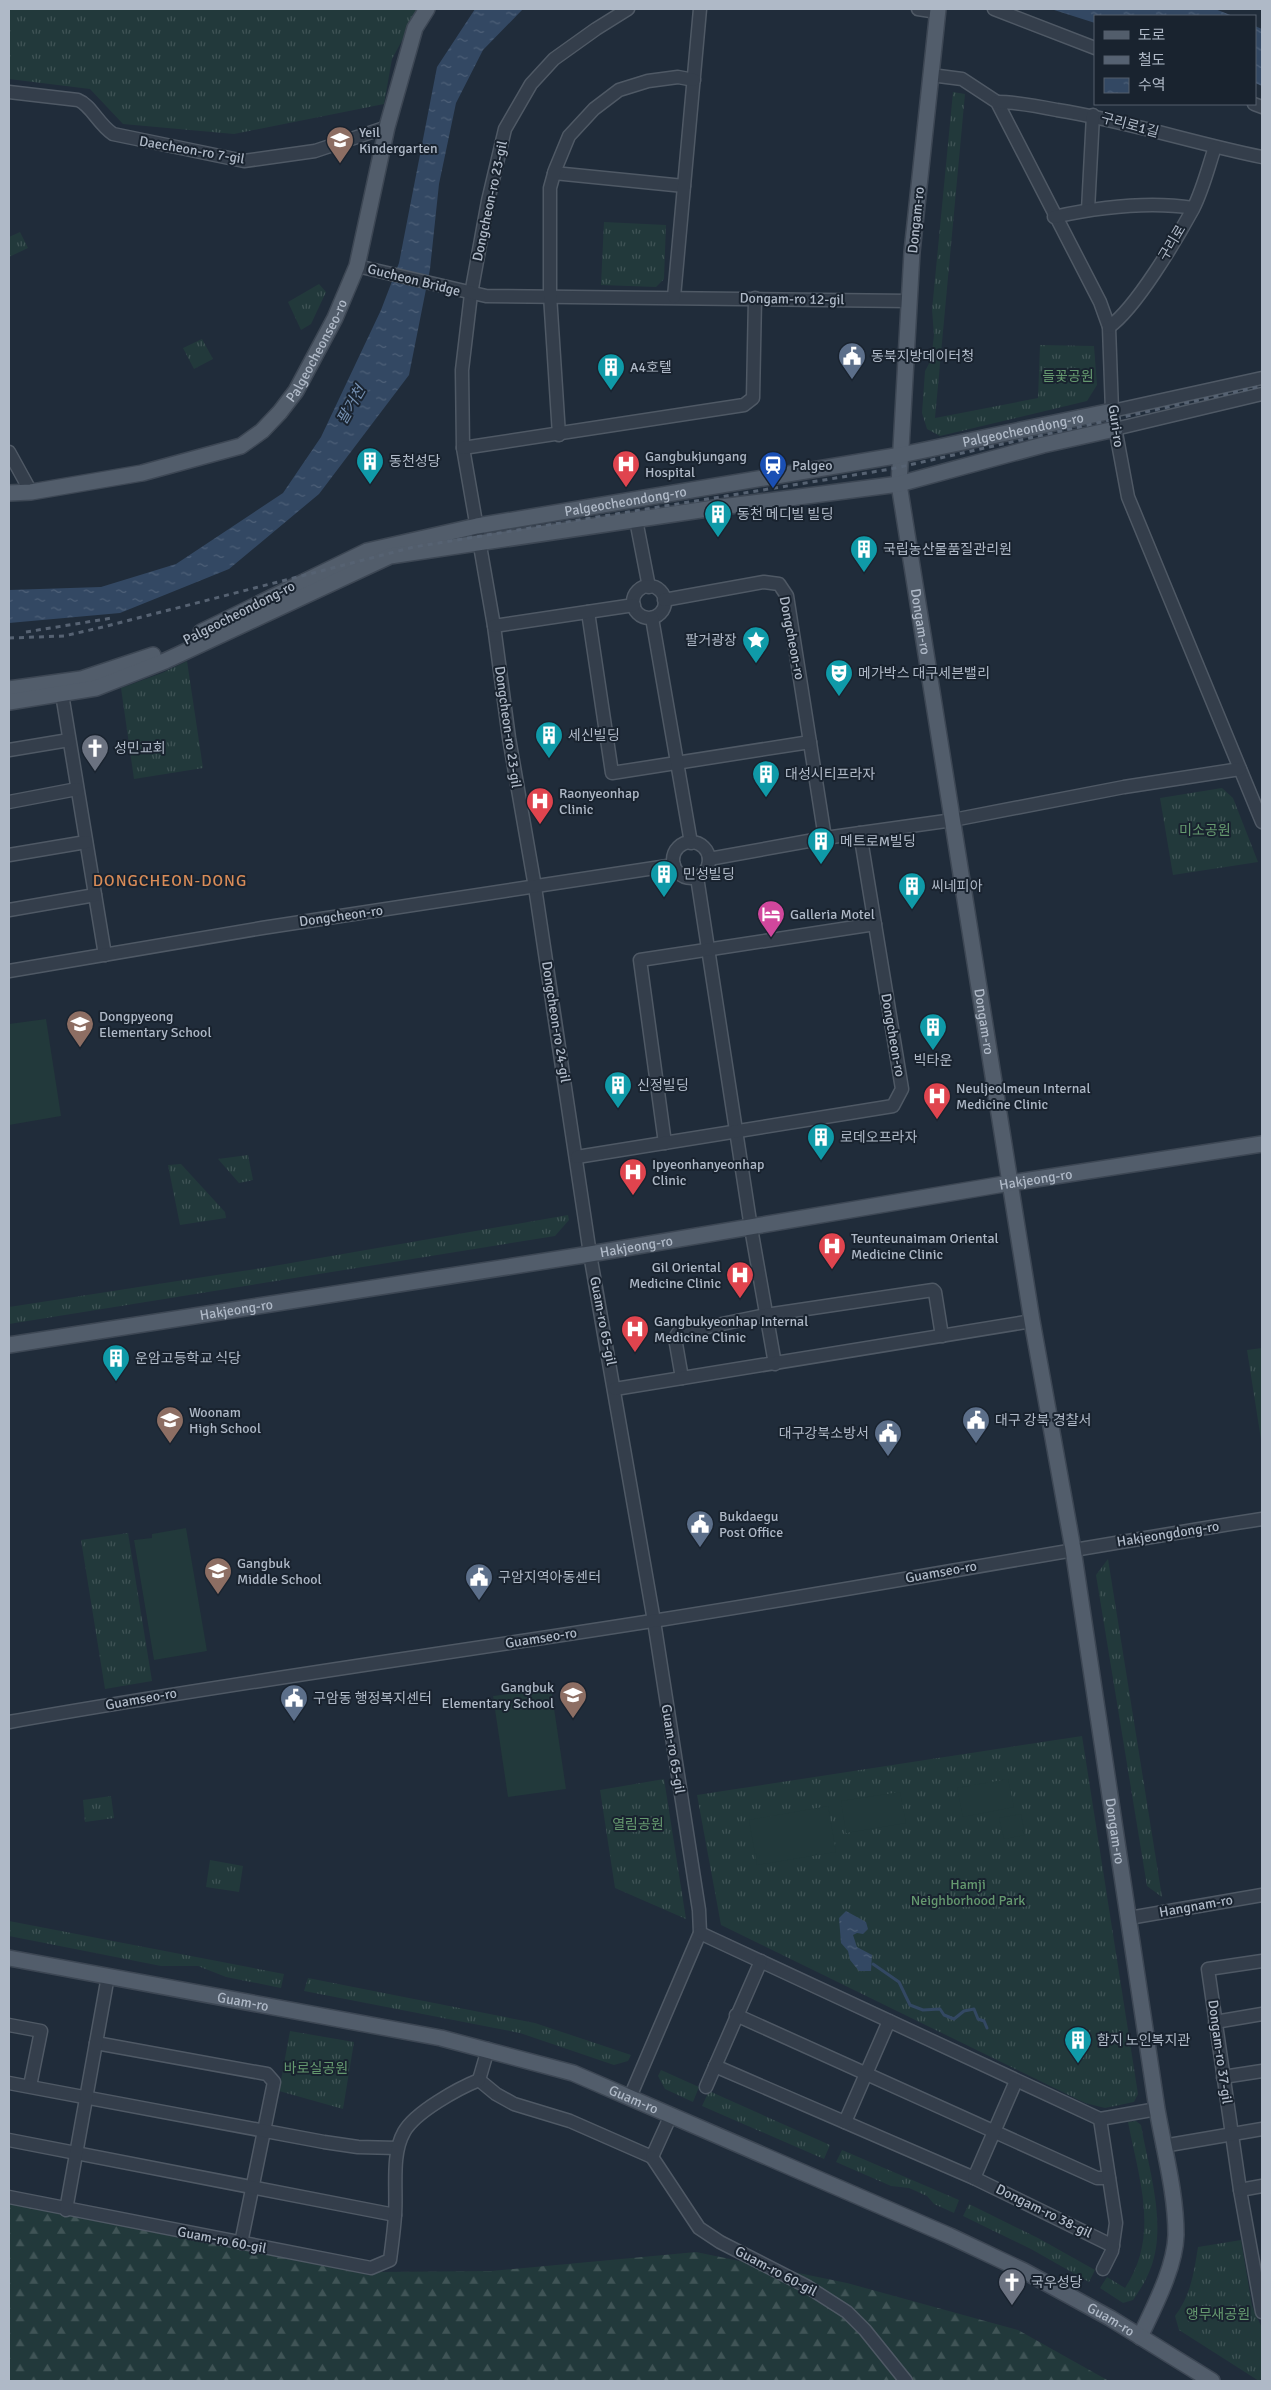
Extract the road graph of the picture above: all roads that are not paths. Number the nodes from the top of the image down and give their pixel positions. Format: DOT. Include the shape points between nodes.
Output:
graph roads {
  1 [pos="427,9"];
  2 [pos="628,9"];
  3 [pos="700,9"];
  4 [pos="918,9"];
  5 [pos="994,9"];
  6 [pos="938,10"];
  7 [pos="1094,48"];
  8 [pos="931,75"];
  9 [pos="694,80"];
  10 [pos="9,92"];
  11 [pos="997,102"];
  12 [pos="1093,115"];
  13 [pos="387,127"];
  14 [pos="1214,147"];
  15 [pos="1262,157"];
  16 [pos="554,173"];
  17 [pos="684,186"];
  18 [pos="1193,208"];
  19 [pos="1088,210"];
  20 [pos="1054,217"];
  21 [pos="356,266"];
  22 [pos="471,294"];
  23 [pos="550,295"];
  24 [pos="674,297"];
  25 [pos="755,298"];
  26 [pos="909,301"];
  27 [pos="1109,327"];
  28 [pos="1262,378"];
  29 [pos="1262,394"];
  30 [pos="1112,411"];
  31 [pos="1114,429"];
  32 [pos="559,435"];
  33 [pos="463,448"];
  34 [pos="9,452"];
  35 [pos="901,455"];
  36 [pos="899,484"];
  37 [pos="31,492"];
  38 [pos="9,493"];
  39 [pos="636,520"];
  40 [pos="477,526"];
  41 [pos="479,542"];
  42 [pos="649,587"];
  43 [pos="664,600"];
  44 [pos="634,605"];
  45 [pos="588,612"];
  46 [pos="652,618"];
  47 [pos="494,626"];
  48 [pos="9,689"];
  49 [pos="62,694"];
  50 [pos="9,702"];
  51 [pos="70,740"];
  52 [pos="810,742"];
  53 [pos="9,750"];
  54 [pos="676,763"];
  55 [pos="1240,769"];
  56 [pos="78,789"];
  57 [pos="9,802"];
  58 [pos="953,820"];
  59 [pos="1262,822"];
  60 [pos="860,833"];
  61 [pos="825,838"];
  62 [pos="86,842"];
  63 [pos="691,843"];
  64 [pos="9,855"];
  65 [pos="709,859"];
  66 [pos="674,864"];
  67 [pos="697,877"];
  68 [pos="535,887"];
  69 [pos="95,896"];
  70 [pos="9,910"];
  71 [pos="875,924"];
  72 [pos="708,950"];
  73 [pos="105,955"];
  74 [pos="9,970"];
  75 [pos="736,1131"];
  76 [pos="665,1143"];
  77 [pos="1262,1144"];
  78 [pos="577,1157"];
  79 [pos="1010,1183"];
  80 [pos="751,1228"];
  81 [pos="590,1254"];
  82 [pos="766,1316"];
  83 [pos="1032,1321"];
  84 [pos="942,1336"];
  85 [pos="9,1345"];
  86 [pos="774,1364"];
  87 [pos="682,1378"];
  88 [pos="615,1389"];
  89 [pos="1262,1519"];
  90 [pos="1073,1549"];
  91 [pos="654,1621"];
  92 [pos="9,1722"];
  93 [pos="1262,1895"];
  94 [pos="1129,1918"];
  95 [pos="700,1933"];
  96 [pos="9,1958"];
  97 [pos="761,1961"];
  98 [pos="1262,1961"];
  99 [pos="108,1976"];
  100 [pos="1262,2014"];
  101 [pos="736,2015"];
  102 [pos="888,2020"];
  103 [pos="1215,2022"];
  104 [pos="9,2025"];
  105 [pos="96,2043"];
  106 [pos="488,2049"];
  107 [pos="715,2066"];
  108 [pos="1262,2071"];
  109 [pos="866,2075"];
  110 [pos="1223,2077"];
  111 [pos="479,2080"];
  112 [pos="1016,2081"];
  113 [pos="9,2082"];
  114 [pos="30,2086"];
  115 [pos="706,2086"];
  116 [pos="87,2097"];
  117 [pos="630,2097"];
  118 [pos="1156,2109"];
  119 [pos="671,2115"];
  120 [pos="1100,2119"];
  121 [pos="846,2122"];
  122 [pos="1262,2129"];
  123 [pos="264,2132"];
  124 [pos="994,2132"];
  125 [pos="1231,2134"];
  126 [pos="9,2140"];
  127 [pos="1163,2146"];
  128 [pos="397,2148"];
  129 [pos="77,2153"];
  130 [pos="652,2157"];
  131 [pos="974,2178"];
  132 [pos="1109,2178"];
  133 [pos="1262,2186"];
  134 [pos="254,2187"];
  135 [pos="1240,2190"];
  136 [pos="9,2197"];
  137 [pos="66,2210"];
  138 [pos="395,2215"];
  139 [pos="241,2243"];
  140 [pos="1113,2246"];
  141 [pos="1103,2269"];
  142 [pos="1262,2312"];
  143 [pos="1140,2337"];
  144 [pos="906,2381"];
  145 [pos="1212,2381"];
  1 -- 13 [label="main road, Palgeocheonseo-ro" via="415,28"];
  2 -- 22 [label="street, Dongcheon-ro 23-gil" via="554,59 531,84 516,108 505,129"];
  3 -- 9 [label="street"];
  4 -- 6 [label="street"];
  5 -- 7 [label="street"];
  6 -- 8 [label="main road, Dongam-ro"];
  8 -- 11 [label="street" via="962,79"];
  8 -- 26 [label="main road, Dongam-ro"];
  9 -- 16 [label="street" via="678,77 648,81 619,90 594,109 569,136"];
  9 -- 17 [label="street"];
  10 -- 13 [label="street, Daecheon-ro 7-gil" via="85,102 102,127 113,134 244,161 315,151"];
  11 -- 12 [label="street, 구리로1길"];
  11 -- 20 [label="street, Guri-ro"];
  12 -- 14 [label="street, 구리로1길"];
  12 -- 19 [label="street"];
  13 -- 21 [label="main road, Palgeocheonseo-ro"];
  14 -- 15 [label="street, 구리로1길"];
  14 -- 18 [label="street, 구리로"];
  16 -- 17 [label="street"];
  16 -- 23 [label="street" via="550,188"];
  17 -- 24 [label="street"];
  18 -- 19 [label="street" via="1164,204"];
  18 -- 27 [label="street, 구리로" via="1154,272 1121,318"];
  19 -- 20 [label="street"];
  20 -- 27 [label="street, Guri-ro" via="1100,302"];
  21 -- 22 [label="street, Gucheon Bridge"];
  21 -- 37 [label="main road, Palgeocheonseo-ro" via="335,318 303,378 280,412 241,446 142,473"];
  22 -- 23 [label="street, Dongam-ro 12-gil"];
  22 -- 33 [label="street, Dongcheon-ro 23-gil" via="462,370"];
  23 -- 24 [label="street, Dongam-ro 12-gil"];
  23 -- 32 [label="street"];
  24 -- 25 [label="street, Dongam-ro 12-gil"];
  25 -- 26 [label="street, Dongam-ro 12-gil"];
  25 -- 32 [label="street" via="753,398 744,405"];
  26 -- 35 [label="main road, Dongam-ro"];
  27 -- 30 [label="street, Guri-ro"];
  28 -- 30 [label="street, Palgeocheondong-ro"];
  29 -- 31 [label="street, Palgeocheondong-ro"];
  30 -- 31 [label="street, Guri-ro"];
  30 -- 35 [label="main road, Palgeocheondong-ro"];
  31 -- 36 [label="main road, Palgeocheondong-ro"];
  31 -- 55 [label="street, Guri-ro" via="1128,497"];
  32 -- 33 [label="street"];
  33 -- 40 [label="street, Dongcheon-ro 23-gil"];
  34 -- 37 [label="street"];
  35 -- 36 [label="main road, Dongam-ro"];
  35 -- 40 [label="main road, Palgeocheondong-ro"];
  36 -- 39 [label="main road, Palgeocheondong-ro"];
  36 -- 58 [label="main road, Dongam-ro"];
  37 -- 38 [label="main road, Palgeocheonseo-ro"];
  39 -- 41 [label="main road, Palgeocheondong-ro"];
  39 -- 42 [label="street"];
  40 -- 41 [label="street, Dongcheon-ro 23-gil"];
  40 -- 48 [label="main road, Palgeocheondong-ro" via="367,551 151,656 81,679"];
  41 -- 47 [label="street, Dongcheon-ro 23-gil"];
  41 -- 49 [label="main road, Palgeocheondong-ro" via="390,556 165,661 96,688"];
  42 -- 43 [label="street" via="661,592"];
  42 -- 44 [label="street" via="637,592"];
  43 -- 46 [label="street" via="662,611"];
  43 -- 52 [label="street, Dongcheon-ro" via="764,582 779,584 787,596"];
  44 -- 45 [label="street"];
  44 -- 46 [label="street" via="642,617"];
  45 -- 47 [label="street"];
  45 -- 54 [label="street" via="612,773"];
  46 -- 54 [label="street"];
  47 -- 68 [label="street, Dongcheon-ro 23-gil" via="513,766"];
  49 -- 50 [label="main road, Palgeocheondong-ro"];
  49 -- 51 [label="street"];
  51 -- 53 [label="street"];
  51 -- 56 [label="street"];
  52 -- 54 [label="street"];
  52 -- 61 [label="street, Dongcheon-ro"];
  54 -- 63 [label="street"];
  55 -- 58 [label="street" via="1116,788"];
  55 -- 59 [label="street, Guri-ro"];
  56 -- 57 [label="street"];
  56 -- 62 [label="street"];
  58 -- 60 [label="street"];
  58 -- 79 [label="main road, Dongam-ro"];
  60 -- 61 [label="street"];
  60 -- 71 [label="street, Dongcheon-ro"];
  61 -- 65 [label="street"];
  62 -- 64 [label="street"];
  62 -- 69 [label="street"];
  63 -- 65 [label="street" via="704,848"];
  63 -- 66 [label="street" via="678,848"];
  65 -- 67 [label="street" via="706,870"];
  66 -- 67 [label="street" via="680,874"];
  66 -- 68 [label="street, Dongcheon-ro"];
  67 -- 72 [label="street"];
  68 -- 73 [label="street, Dongcheon-ro"];
  68 -- 78 [label="street, Dongcheon-ro 24-gil"];
  69 -- 70 [label="street"];
  69 -- 73 [label="street"];
  71 -- 72 [label="street"];
  71 -- 75 [label="street, Dongcheon-ro" via="902,1089 899,1099 893,1106"];
  72 -- 75 [label="street"];
  72 -- 76 [label="street" via="640,960"];
  73 -- 74 [label="street, Dongcheon-ro"];
  75 -- 76 [label="street"];
  75 -- 80 [label="street"];
  76 -- 78 [label="street"];
  77 -- 79 [label="main road, Hakjeong-ro"];
  78 -- 81 [label="street, Dongcheon-ro 24-gil"];
  79 -- 80 [label="main road, Hakjeong-ro"];
  79 -- 83 [label="main road, Dongam-ro"];
  80 -- 81 [label="main road, Hakjeong-ro"];
  80 -- 82 [label="street"];
  81 -- 85 [label="main road, Hakjeong-ro"];
  81 -- 88 [label="street, Guam-ro 65-gil"];
  82 -- 84 [label="street" via="933,1290"];
  82 -- 86 [label="street"];
  82 -- 87 [label="street" via="678,1333 675,1338"];
  83 -- 84 [label="street"];
  83 -- 90 [label="main road, Dongam-ro"];
  84 -- 86 [label="street"];
  86 -- 87 [label="street"];
  87 -- 88 [label="street"];
  88 -- 91 [label="street, Guam-ro 65-gil"];
  89 -- 90 [label="street, Hakjeongdong-ro"];
  90 -- 91 [label="street, Guamseo-ro"];
  90 -- 94 [label="main road, Dongam-ro"];
  91 -- 92 [label="street, Guamseo-ro" via="170,1694"];
  91 -- 95 [label="street, Guam-ro 65-gil"];
  93 -- 94 [label="street, Hangnam-ro"];
  94 -- 118 [label="main road, Dongam-ro"];
  95 -- 97 [label="street"];
  95 -- 117 [label="street, Guam-ro 65-gil"];
  96 -- 99 [label="main road, Guam-ro"];
  97 -- 101 [label="street"];
  97 -- 102 [label="street"];
  98 -- 103 [label="street, Dongam-ro 37-gil" via="1208,1969"];
  99 -- 105 [label="street"];
  99 -- 106 [label="main road, Guam-ro"];
  100 -- 103 [label="street"];
  101 -- 107 [label="street"];
  101 -- 109 [label="street"];
  102 -- 109 [label="street"];
  102 -- 112 [label="street"];
  103 -- 110 [label="street, Dongam-ro 37-gil"];
  104 -- 114 [label="street" via="41,2031"];
  105 -- 116 [label="street"];
  105 -- 123 [label="street" via="268,2074 274,2082"];
  106 -- 111 [label="street"];
  106 -- 117 [label="main road, Guam-ro" via="573,2073"];
  107 -- 115 [label="street"];
  107 -- 121 [label="street, Dongam-ro 38-gil"];
  108 -- 110 [label="street"];
  109 -- 121 [label="street"];
  109 -- 124 [label="street"];
  110 -- 125 [label="street, Dongam-ro 37-gil"];
  111 -- 128 [label="street, Guam-ro 60-gil" via="417,2118 405,2130"];
  111 -- 130 [label="street" via="514,2104 570,2121"];
  112 -- 120 [label="street"];
  112 -- 124 [label="street"];
  113 -- 114 [label="street"];
  114 -- 116 [label="street"];
  116 -- 123 [label="street"];
  116 -- 129 [label="street"];
  117 -- 119 [label="main road, Guam-ro"];
  118 -- 120 [label="street"];
  118 -- 127 [label="main road, Dongam-ro"];
  119 -- 130 [label="street"];
  119 -- 143 [label="main road, Guam-ro" via="950,2236 1024,2272"];
  120 -- 132 [label="street, Dongam-ro 38-gil"];
  121 -- 131 [label="street, Dongam-ro 38-gil"];
  122 -- 125 [label="street"];
  123 -- 128 [label="street" via="358,2147"];
  123 -- 134 [label="street"];
  124 -- 131 [label="street"];
  124 -- 132 [label="street" via="1097,2178"];
  125 -- 127 [label="street"];
  125 -- 135 [label="street, Dongam-ro 37-gil"];
  126 -- 129 [label="street"];
  127 -- 143 [label="main road, Dongam-ro" via="1176,2236 1166,2282"];
  128 -- 138 [label="street, Guam-ro 60-gil"];
  129 -- 134 [label="street"];
  129 -- 137 [label="street"];
  130 -- 144 [label="street, Guam-ro 60-gil" via="699,2228 847,2312"];
  131 -- 140 [label="street, Dongam-ro 38-gil"];
  132 -- 140 [label="street, Dongam-ro 38-gil" via="1116,2223"];
  133 -- 135 [label="street"];
  134 -- 138 [label="street"];
  134 -- 139 [label="street"];
  135 -- 142 [label="street, Dongam-ro 37-gil"];
  136 -- 137 [label="street, Guam-ro 60-gil"];
  137 -- 139 [label="street, Guam-ro 60-gil"];
  138 -- 139 [label="street, Guam-ro 60-gil" via="390,2260 371,2268"];
  140 -- 141 [label="street, Dongam-ro 38-gil"];
  143 -- 145 [label="main road, Guam-ro"];
}
